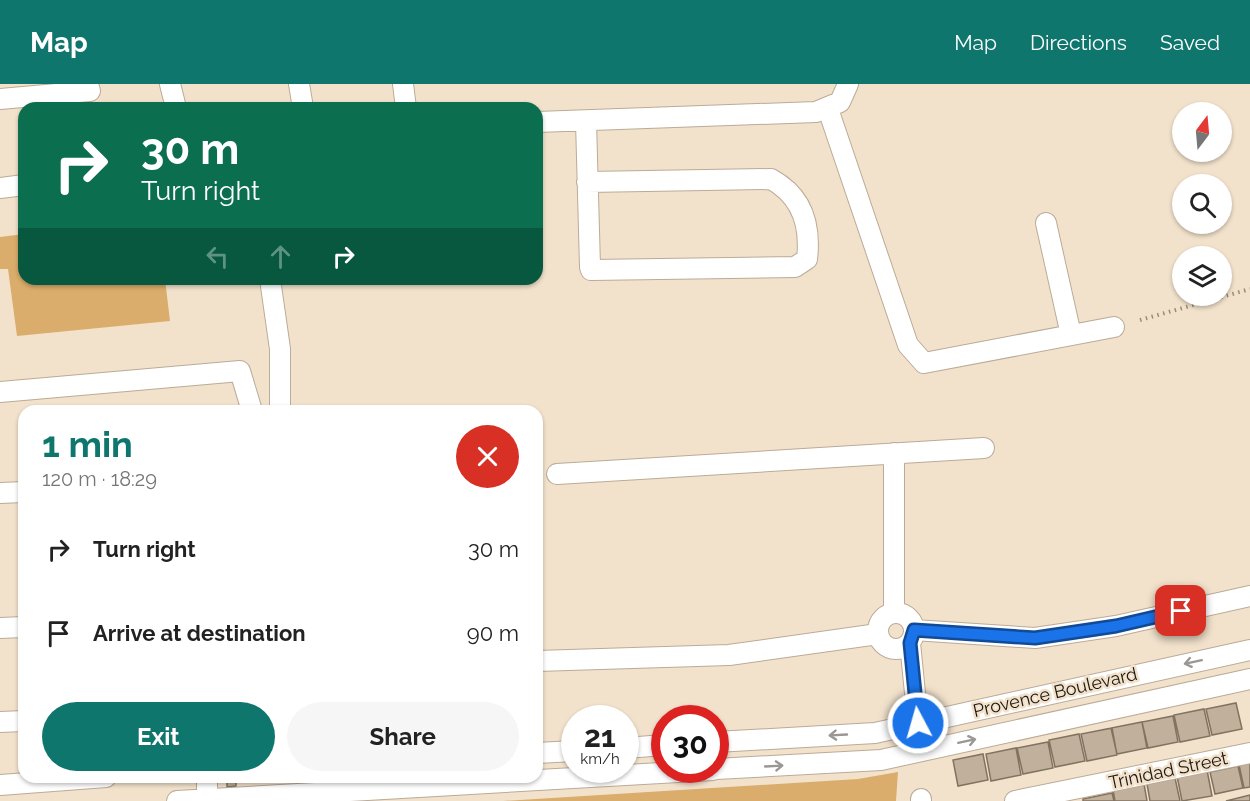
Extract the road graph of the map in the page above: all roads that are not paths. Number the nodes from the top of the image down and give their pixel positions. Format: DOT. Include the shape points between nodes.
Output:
graph roads {
  1 [pos="88,84"];
  2 [pos="170,84"];
  3 [pos="299,84"];
  4 [pos="403,84"];
  5 [pos="849,84"];
  6 [pos="0,99"];
  7 [pos="174,102"];
  8 [pos="302,102"];
  9 [pos="405,102"];
  10 [pos="828,109"];
  11 [pos="586,121"];
  12 [pos="543,122"];
  13 [pos="587,182"];
  14 [pos="18,186"];
  15 [pos="0,188"];
  16 [pos="1046,223"];
  17 [pos="271,285"];
  18 [pos="1114,327"];
  19 [pos="1071,335"];
  20 [pos="0,392"];
  21 [pos="250,405"];
  22 [pos="280,405"];
  23 [pos="984,448"];
  24 [pos="894,453"];
  25 [pos="557,474"];
  26 [pos="18,492"];
  27 [pos="0,493"];
  28 [pos="1250,596"];
  29 [pos="894,613"];
  30 [pos="18,627"];
  31 [pos="0,628"];
  32 [pos="878,634"];
  33 [pos="912,637"];
  34 [pos="1250,650"];
  35 [pos="543,661"];
  36 [pos="1250,679"];
  37 [pos="18,721"];
  38 [pos="0,722"];
  39 [pos="918,723"];
  40 [pos="875,733"];
  41 [pos="729,741"];
  42 [pos="561,752"];
  43 [pos="543,753"];
  44 [pos="1250,753"];
  45 [pos="880,760"];
  46 [pos="729,768"];
  47 [pos="651,772"];
  48 [pos="543,777"];
  49 [pos="18,783"];
  50 [pos="207,783"];
  51 [pos="428,783"];
  52 [pos="0,784"];
  53 [pos="265,791"];
  54 [pos="207,799"];
  55 [pos="177,801"];
  56 [pos="1015,801"];
  1 -- 6 [label="street" via="90,90"];
  2 -- 7 [label="street"];
  3 -- 8 [label="street"];
  4 -- 9 [label="street"];
  5 -- 10 [label="street" via="840,102"];
  10 -- 11 [label="street"];
  10 -- 19 [label="street" via="908,345 916,356 924,363"];
  11 -- 12 [label="street"];
  11 -- 13 [label="street"];
  13 -- 13 [label="street" via="771,179 798,201 809,241 807,259 795,267 595,272 590,267"];
  14 -- 15 [label="street"];
  16 -- 19 [label="street"];
  17 -- 22 [label="street" via="280,349"];
  18 -- 19 [label="street"];
  20 -- 21 [label="street" via="240,371"];
  23 -- 24 [label="street"];
  24 -- 25 [label="street"];
  24 -- 29 [label="street"];
  26 -- 27 [label="street"];
  28 -- 33 [label="street" via="1116,626 1035,638"];
  29 -- 32 [label="street" via="882,620"];
  29 -- 33 [label="street" via="908,617"];
  30 -- 31 [label="street"];
  32 -- 33 [label="street" via="891,648 904,648"];
  32 -- 35 [label="street" via="729,655"];
  33 -- 39 [label="street"];
  34 -- 39 [label="street, Provence Boulevard, one-way"];
  45 -- 36 [label="street, Provence Boulevard, one-way"];
  37 -- 38 [label="street"];
  39 -- 40 [label="street, Provence Boulevard"];
  40 -- 41 [label="street, Provence Boulevard, one-way"];
  40 -- 45 [label="street"];
  42 -- 43 [label="street"];
  44 -- 56 [label="street, Trinidad Street"];
  46 -- 45 [label="street, Provence Boulevard, one-way"];
  47 -- 48 [label="street, Provence Boulevard"];
  49 -- 52 [label="street"];
  50 -- 54 [label="street"];
  51 -- 53 [label="street, Provence Boulevard"];
  53 -- 54 [label="street, Provence Boulevard"];
  54 -- 55 [label="street, Provence Boulevard"];
}
